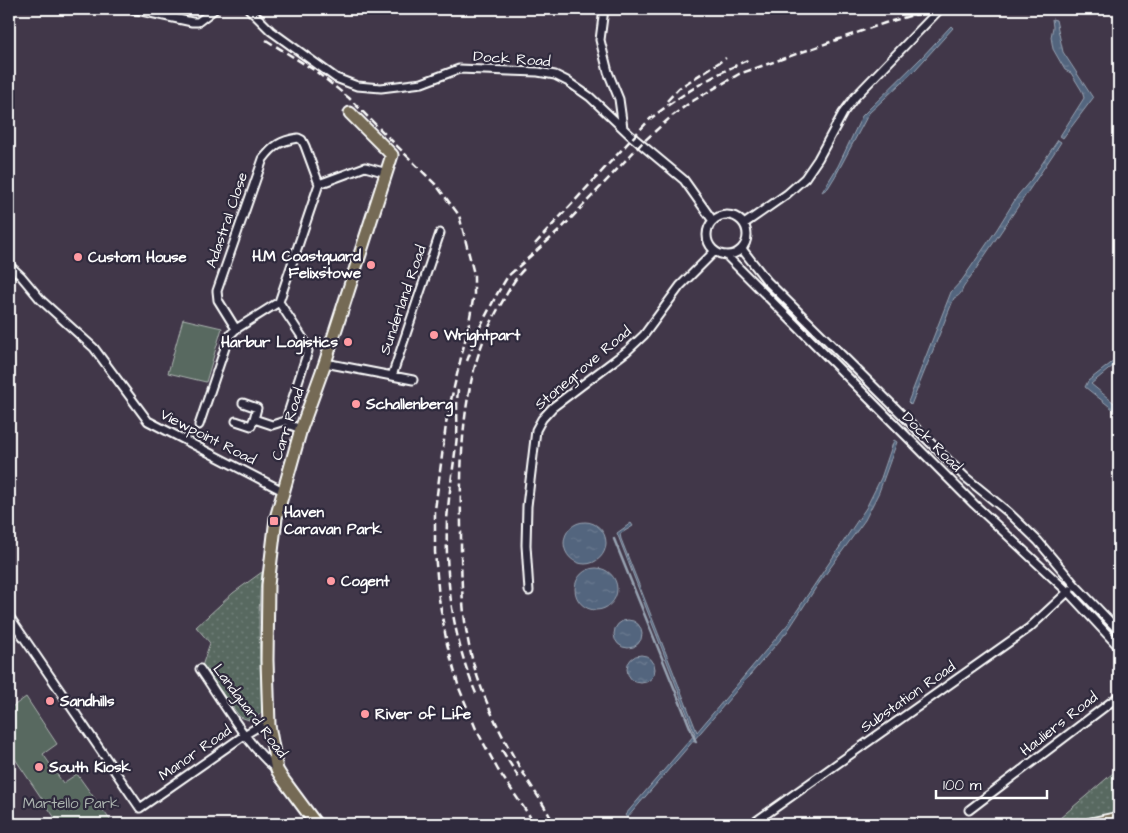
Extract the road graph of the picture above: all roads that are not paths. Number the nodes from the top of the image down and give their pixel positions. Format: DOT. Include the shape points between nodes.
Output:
graph roads {
  1 [pos="132,9"];
  2 [pos="216,9"];
  3 [pos="249,9"];
  4 [pos="604,9"];
  5 [pos="940,9"];
  6 [pos="350,114"];
  7 [pos="623,128"];
  8 [pos="387,173"];
  9 [pos="319,184"];
  10 [pos="712,221"];
  11 [pos="744,224"];
  12 [pos="440,233"];
  13 [pos="742,248"];
  14 [pos="715,251"];
  15 [pos="726,255"];
  16 [pos="9,265"];
  17 [pos="278,302"];
  18 [pos="236,329"];
  19 [pos="325,362"];
  20 [pos="392,376"];
  21 [pos="413,380"];
  22 [pos="243,403"];
  23 [pos="254,419"];
  24 [pos="288,420"];
  25 [pos="236,421"];
  26 [pos="199,425"];
  27 [pos="301,429"];
  28 [pos="283,491"];
  29 [pos="1075,585"];
  30 [pos="529,591"];
  31 [pos="1068,592"];
  32 [pos="9,616"];
  33 [pos="1119,631"];
  34 [pos="1119,647"];
  35 [pos="200,669"];
  36 [pos="1119,696"];
  37 [pos="269,725"];
  38 [pos="246,734"];
  39 [pos="278,770"];
  40 [pos="969,810"];
  41 [pos="1119,818"];
  42 [pos="316,824"];
  43 [pos="752,824"];
  44 [pos="1091,824"];
  1 -- 2 [label="street" via="198,22"];
  3 -- 7 [label="street, Dock Road" via="271,31 336,78 357,86 381,88 422,83 459,69 538,72 567,80"];
  4 -- 7 [label="street" via="600,40 619,99"];
  5 -- 11 [label="street" via="855,97 804,178"];
  6 -- 8 [label="main road, Carr Road" via="392,155"];
  7 -- 10 [label="street, Dock Road" via="684,180"];
  8 -- 9 [label="street" via="365,167"];
  8 -- 19 [label="main road, Carr Road"];
  9 -- 17 [label="street"];
  9 -- 18 [label="street, Adastral Close" via="305,146 298,138 275,145 263,159 217,292 218,300"];
  10 -- 11 [label="street" via="725,215 734,216"];
  10 -- 14 [label="street" via="707,237"];
  11 -- 13 [label="street" via="747,237"];
  12 -- 20 [label="street, Sunderland Road"];
  13 -- 15 [label="street"];
  13 -- 29 [label="street, Dock Road" via="767,281 965,477 1032,535"];
  14 -- 15 [label="street"];
  14 -- 30 [label="street, Stonegrove Road" via="680,286 644,335 542,419 536,430 528,506"];
  15 -- 31 [label="street, Dock Road" via="974,504"];
  16 -- 28 [label="street, Viewpoint Road" via="41,300 94,348 148,421"];
  17 -- 18 [label="street"];
  17 -- 24 [label="street" via="308,351"];
  18 -- 26 [label="street" via="228,336"];
  19 -- 20 [label="street"];
  19 -- 27 [label="main road, Carr Road"];
  20 -- 21 [label="street"];
  22 -- 23 [label="street" via="257,408"];
  23 -- 24 [label="street" via="272,425"];
  23 -- 25 [label="street" via="251,426"];
  24 -- 27 [label="street" via="290,425"];
  27 -- 28 [label="main road, Carr Road"];
  28 -- 37 [label="main road, Carr Road" via="276,518 268,586"];
  29 -- 31 [label="street, Substation Road"];
  29 -- 33 [label="street, Dock Road"];
  31 -- 34 [label="street, Dock Road"];
  31 -- 43 [label="street, Substation Road" via="1029,628"];
  32 -- 38 [label="street, Manor Road" via="140,808"];
  35 -- 38 [label="street, Landguard Road"];
  36 -- 40 [label="street, Hauliers Road"];
  37 -- 38 [label="street, Manor Road"];
  37 -- 39 [label="main road, Carr Road"];
  38 -- 39 [label="street, Landguard Road" via="266,761"];
  39 -- 42 [label="main road, Carr Road"];
  41 -- 44 [label="main road"];
}
